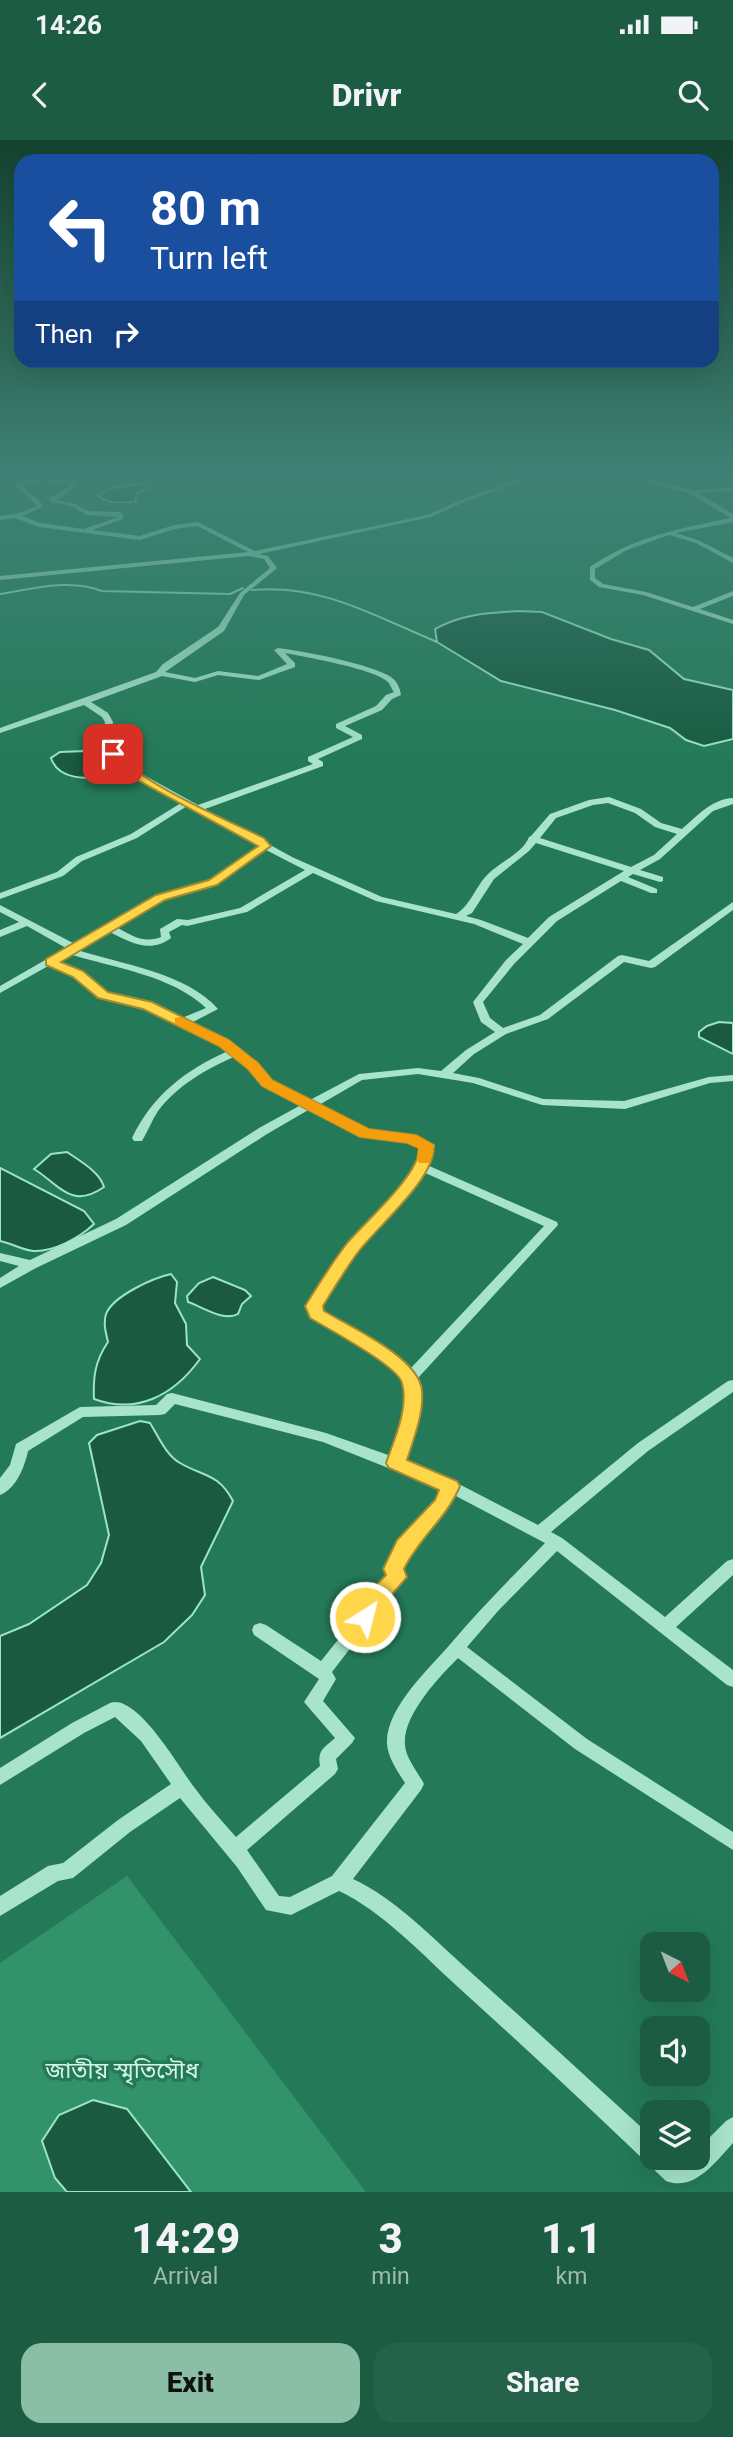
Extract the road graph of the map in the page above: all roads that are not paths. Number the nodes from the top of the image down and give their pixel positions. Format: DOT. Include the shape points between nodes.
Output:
graph roads {
  1 [pos="83,570"];
  2 [pos="272,570"];
  3 [pos="592,570"];
  4 [pos="0,578"];
  5 [pos="733,593"];
  6 [pos="694,609"];
  7 [pos="733,622"];
  8 [pos="160,673"];
  9 [pos="85,702"];
  10 [pos="0,731"];
  11 [pos="733,801"];
  12 [pos="186,804"];
  13 [pos="196,810"];
  14 [pos="685,834"];
  15 [pos="533,839"];
  16 [pos="265,846"];
  17 [pos="312,870"];
  18 [pos="632,870"];
  19 [pos="620,877"];
  20 [pos="660,880"];
  21 [pos="654,891"];
  22 [pos="0,896"];
  23 [pos="733,905"];
  24 [pos="0,908"];
  25 [pos="457,918"];
  26 [pos="26,923"];
  27 [pos="108,927"];
  28 [pos="0,934"];
  29 [pos="528,942"];
  30 [pos="71,950"];
  31 [pos="51,962"];
  32 [pos="0,990"];
  33 [pos="183,1022"];
  34 [pos="502,1032"];
  35 [pos="236,1052"];
  36 [pos="444,1075"];
  37 [pos="733,1078"];
  38 [pos="312,1104"];
  39 [pos="138,1138"];
  40 [pos="421,1166"];
  41 [pos="0,1257"];
  42 [pos="31,1265"];
  43 [pos="0,1284"];
  44 [pos="411,1377"];
  45 [pos="733,1385"];
  46 [pos="396,1463"];
  47 [pos="450,1486"];
  48 [pos="0,1489"];
  49 [pos="539,1532"];
  50 [pos="556,1542"];
  51 [pos="733,1565"];
  52 [pos="664,1628"];
  53 [pos="260,1630"];
  54 [pos="457,1648"];
  55 [pos="323,1671"];
  56 [pos="733,1680"];
  57 [pos="0,1777"];
  58 [pos="183,1786"];
  59 [pos="733,1842"];
  60 [pos="234,1850"];
  61 [pos="339,1882"];
  62 [pos="0,1907"];
  63 [pos="733,2128"];
  64 [pos="640,2141"];
  65 [pos="710,2152"];
  66 [pos="671,2170"];
  67 [pos="689,2170"];
  1 -- 4 [label="street"];
  2 -- 8 [label="street" via="243,593 221,629"];
  3 -- 6 [label="street" via="592,579 601,586 644,593"];
  5 -- 6 [label="street"];
  6 -- 7 [label="street"];
  8 -- 9 [label="street"];
  8 -- 13 [label="street" via="195,680 218,673 268,676 292,665 278,650 295,651 374,672 390,680 398,693 379,708 339,726 359,737 311,759 320,764"];
  9 -- 10 [label="street"];
  9 -- 12 [label="street" via="109,722 105,741 118,762"];
  11 -- 14 [label="street" via="710,810"];
  12 -- 13 [label="street"];
  12 -- 22 [label="street" via="134,836 79,859 60,874"];
  13 -- 16 [label="street"];
  14 -- 15 [label="street" via="609,800 553,816"];
  14 -- 18 [label="street" via="657,858"];
  15 -- 18 [label="street"];
  15 -- 25 [label="street" via="490,877 468,911"];
  16 -- 17 [label="street"];
  16 -- 27 [label="street" via="213,882 160,897"];
  17 -- 25 [label="street" via="379,899"];
  17 -- 27 [label="street" via="243,910 181,921 164,931 166,938 154,945"];
  18 -- 19 [label="street"];
  18 -- 20 [label="street"];
  19 -- 21 [label="street"];
  19 -- 29 [label="street" via="553,919"];
  23 -- 34 [label="street" via="651,965 622,958 544,1017"];
  24 -- 26 [label="street"];
  25 -- 29 [label="street"];
  26 -- 28 [label="street"];
  26 -- 30 [label="street"];
  27 -- 30 [label="street"];
  29 -- 34 [label="street" via="478,1002 485,1020"];
  30 -- 31 [label="street"];
  30 -- 33 [label="street" via="184,989 213,1009"];
  31 -- 32 [label="street"];
  31 -- 33 [label="street" via="78,974 103,995 147,1005"];
  33 -- 35 [label="street"];
  34 -- 36 [label="street"];
  35 -- 38 [label="street" via="267,1083"];
  35 -- 39 [label="street" via="182,1081 152,1109"];
  36 -- 37 [label="street" via="542,1102 625,1105 709,1080"];
  36 -- 38 [label="street" via="418,1071 359,1077"];
  38 -- 40 [label="street" via="366,1133 411,1138 426,1145"];
  38 -- 42 [label="street" via="121,1222"];
  40 -- 44 [label="street" via="353,1247 314,1306 316,1314 390,1358"];
  40 -- 44 [label="street" via="552,1225"];
  41 -- 42 [label="street"];
  42 -- 43 [label="street"];
  44 -- 46 [label="street" via="408,1427"];
  45 -- 49 [label="street" via="643,1447"];
  46 -- 47 [label="street"];
  46 -- 48 [label="street" via="326,1438 172,1398 160,1410 80,1412 21,1448 17,1467"];
  47 -- 49 [label="street"];
  47 -- 55 [label="street" via="443,1504 405,1546 394,1569 397,1577"];
  49 -- 50 [label="street"];
  50 -- 52 [label="street"];
  50 -- 54 [label="street" via="476,1621"];
  51 -- 52 [label="street"];
  52 -- 56 [label="street"];
  53 -- 55 [label="street"];
  54 -- 59 [label="street" via="581,1744"];
  54 -- 61 [label="street" via="439,1665 398,1725 395,1746 415,1784"];
  55 -- 60 [label="street" via="328,1679 313,1702 346,1738 327,1756 329,1769"];
  57 -- 58 [label="street" via="116,1708 130,1715"];
  58 -- 60 [label="street"];
  58 -- 62 [label="street" via="66,1872 55,1872"];
  60 -- 61 [label="street" via="273,1904 291,1906"];
  61 -- 64 [label="street" via="367,1895"];
  63 -- 65 [label="street"];
  66 -- 67 [label="street"];
}
